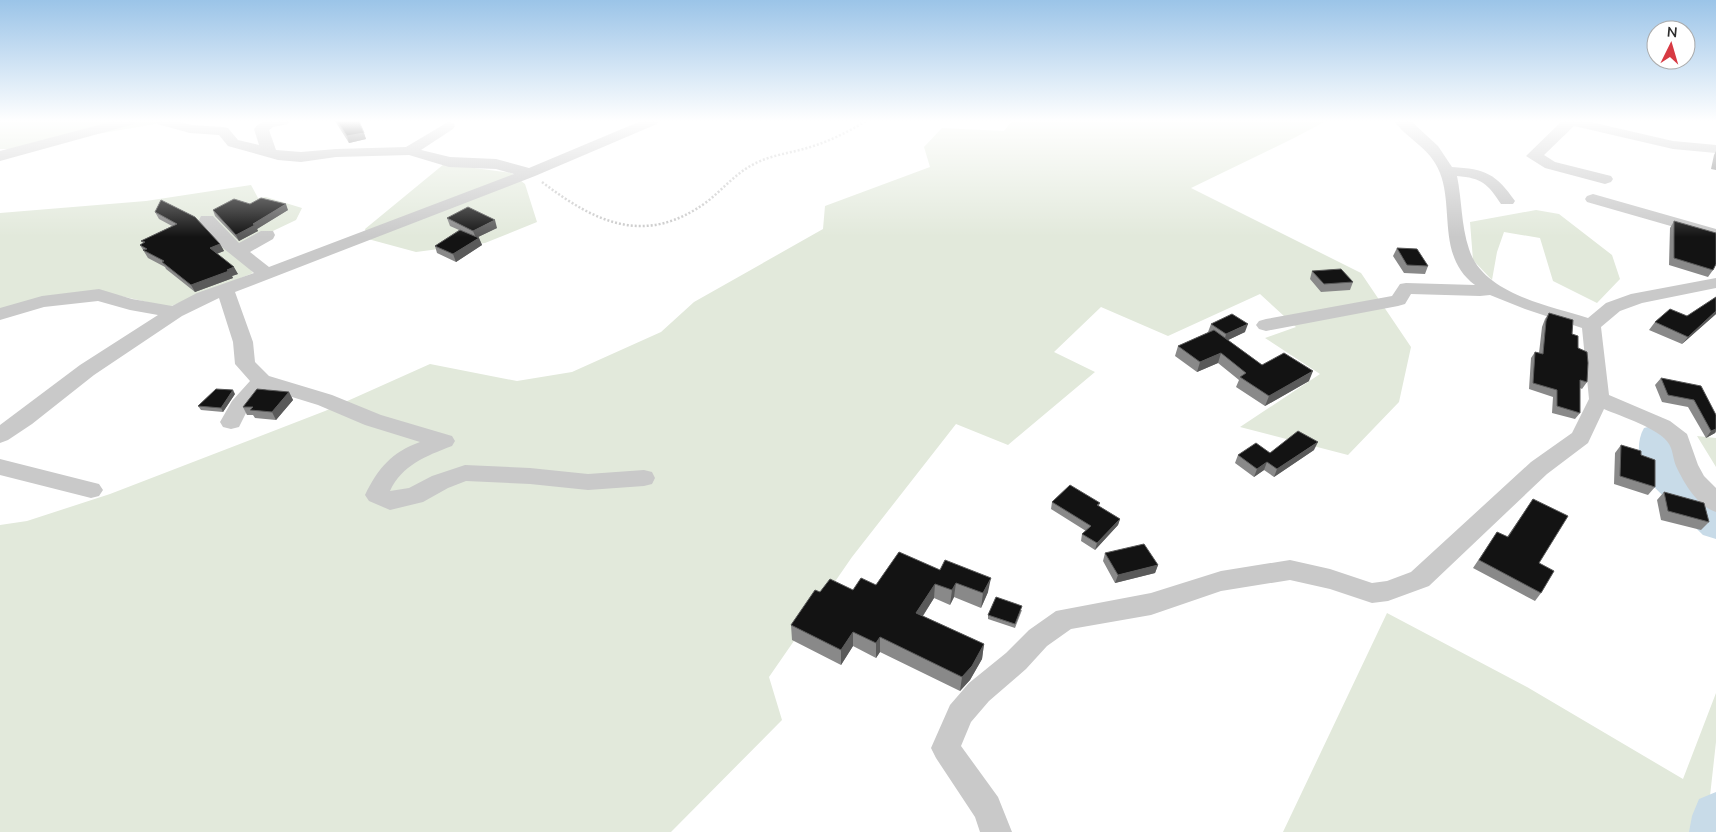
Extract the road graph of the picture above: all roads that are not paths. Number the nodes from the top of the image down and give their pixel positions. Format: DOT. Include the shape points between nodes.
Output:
graph roads {
  1 [pos="442,160"];
  2 [pos="561,160"];
  3 [pos="1439,160"];
  4 [pos="1541,160"];
  5 [pos="1447,171"];
  6 [pos="530,173"];
  7 [pos="1605,179"];
  8 [pos="1593,199"];
  9 [pos="1507,200"];
  10 [pos="207,220"];
  11 [pos="1716,234"];
  12 [pos="267,235"];
  13 [pos="238,251"];
  14 [pos="267,274"];
  15 [pos="1716,283"];
  16 [pos="1493,289"];
  17 [pos="225,290"];
  18 [pos="175,312"];
  19 [pos="0,314"];
  20 [pos="1266,324"];
  21 [pos="1591,325"];
  22 [pos="262,381"];
  23 [pos="1599,399"];
  24 [pos="231,422"];
  25 [pos="0,435"];
  26 [pos="0,467"];
  27 [pos="644,478"];
  28 [pos="91,490"];
  29 [pos="1716,503"];
  30 [pos="996,832"];
  1 -- 6 [label="street" via="496,164"];
  2 -- 6 [label="street"];
  3 -- 5 [label="street"];
  4 -- 7 [label="street"];
  5 -- 9 [label="street" via="1472,172 1487,177"];
  5 -- 16 [label="street" via="1458,244 1464,261 1478,279"];
  6 -- 14 [label="street"];
  8 -- 11 [label="street"];
  10 -- 13 [label="street"];
  12 -- 13 [label="street"];
  13 -- 14 [label="street"];
  14 -- 17 [label="street"];
  15 -- 21 [label="street" via="1638,298 1613,307"];
  16 -- 20 [label="street" via="1406,288 1398,300"];
  16 -- 21 [label="street"];
  17 -- 18 [label="street"];
  17 -- 22 [label="street" via="243,342 245,364"];
  18 -- 19 [label="street" via="130,304 99,294 42,302"];
  18 -- 25 [label="street" via="87,370"];
  21 -- 23 [label="street"];
  22 -- 24 [label="street" via="239,406"];
  22 -- 27 [label="street" via="444,441 407,455 384,478 378,495 390,501 415,496 465,473 588,482"];
  23 -- 29 [label="street" via="1662,426 1679,439 1686,465 1696,482"];
  23 -- 30 [label="street" via="1580,438 1540,468 1420,579 1388,591 1372,593 1290,570 1238,578 1151,604 1065,619 1038,638 960,714 946,748 987,808"];
  26 -- 28 [label="street"];
}
